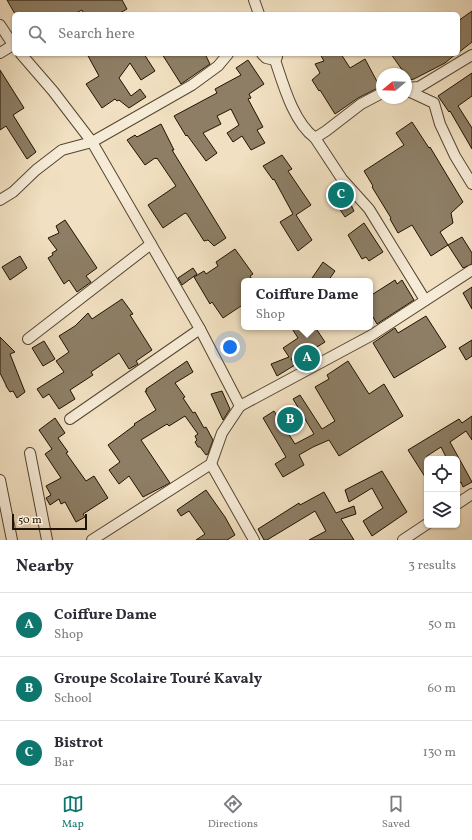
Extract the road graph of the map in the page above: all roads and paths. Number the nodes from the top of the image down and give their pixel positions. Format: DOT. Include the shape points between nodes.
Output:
graph roads {
  1 [pos="0,25"];
  2 [pos="12,43"];
  3 [pos="12,46"];
  4 [pos="0,53"];
  5 [pos="472,55"];
  6 [pos="23,56"];
  7 [pos="226,56"];
  8 [pos="264,56"];
  9 [pos="275,56"];
  10 [pos="412,88"];
  11 [pos="412,92"];
  12 [pos="376,96"];
  13 [pos="315,138"];
  14 [pos="92,142"];
  15 [pos="472,184"];
  16 [pos="0,200"];
  17 [pos="151,244"];
  18 [pos="472,270"];
  19 [pos="426,300"];
  20 [pos="200,329"];
  21 [pos="28,339"];
  22 [pos="240,406"];
  23 [pos="70,419"];
  24 [pos="30,454"];
  25 [pos="211,464"];
  26 [pos="0,480"];
  27 [pos="472,494"];
  28 [pos="460,502"];
  29 [pos="424,526"];
  30 [pos="12,540"];
  31 [pos="47,540"];
  32 [pos="92,540"];
  33 [pos="254,540"];
  34 [pos="403,540"];
  1 -- 2 [label="street"];
  3 -- 4 [label="street"];
  5 -- 10 [label="street" via="419,87"];
  6 -- 14 [label="street"];
  7 -- 14 [label="street" via="218,66 192,85"];
  8 -- 9 [label="street"];
  9 -- 13 [label="street" via="293,108 307,132"];
  11 -- 15 [label="street" via="434,103 440,124 455,156"];
  12 -- 13 [label="street" via="361,104"];
  13 -- 19 [label="street" via="342,179 369,209"];
  14 -- 16 [label="street" via="62,150"];
  14 -- 17 [label="street"];
  17 -- 20 [label="street"];
  17 -- 21 [label="street"];
  18 -- 19 [label="street"];
  19 -- 22 [label="street" via="372,334"];
  20 -- 22 [label="street"];
  20 -- 23 [label="street"];
  22 -- 25 [label="street" via="222,433"];
  24 -- 31 [label="street"];
  25 -- 32 [label="street"];
  25 -- 33 [label="street"];
  26 -- 30 [label="street"];
  27 -- 28 [label="street"];
  29 -- 34 [label="street"];
}
